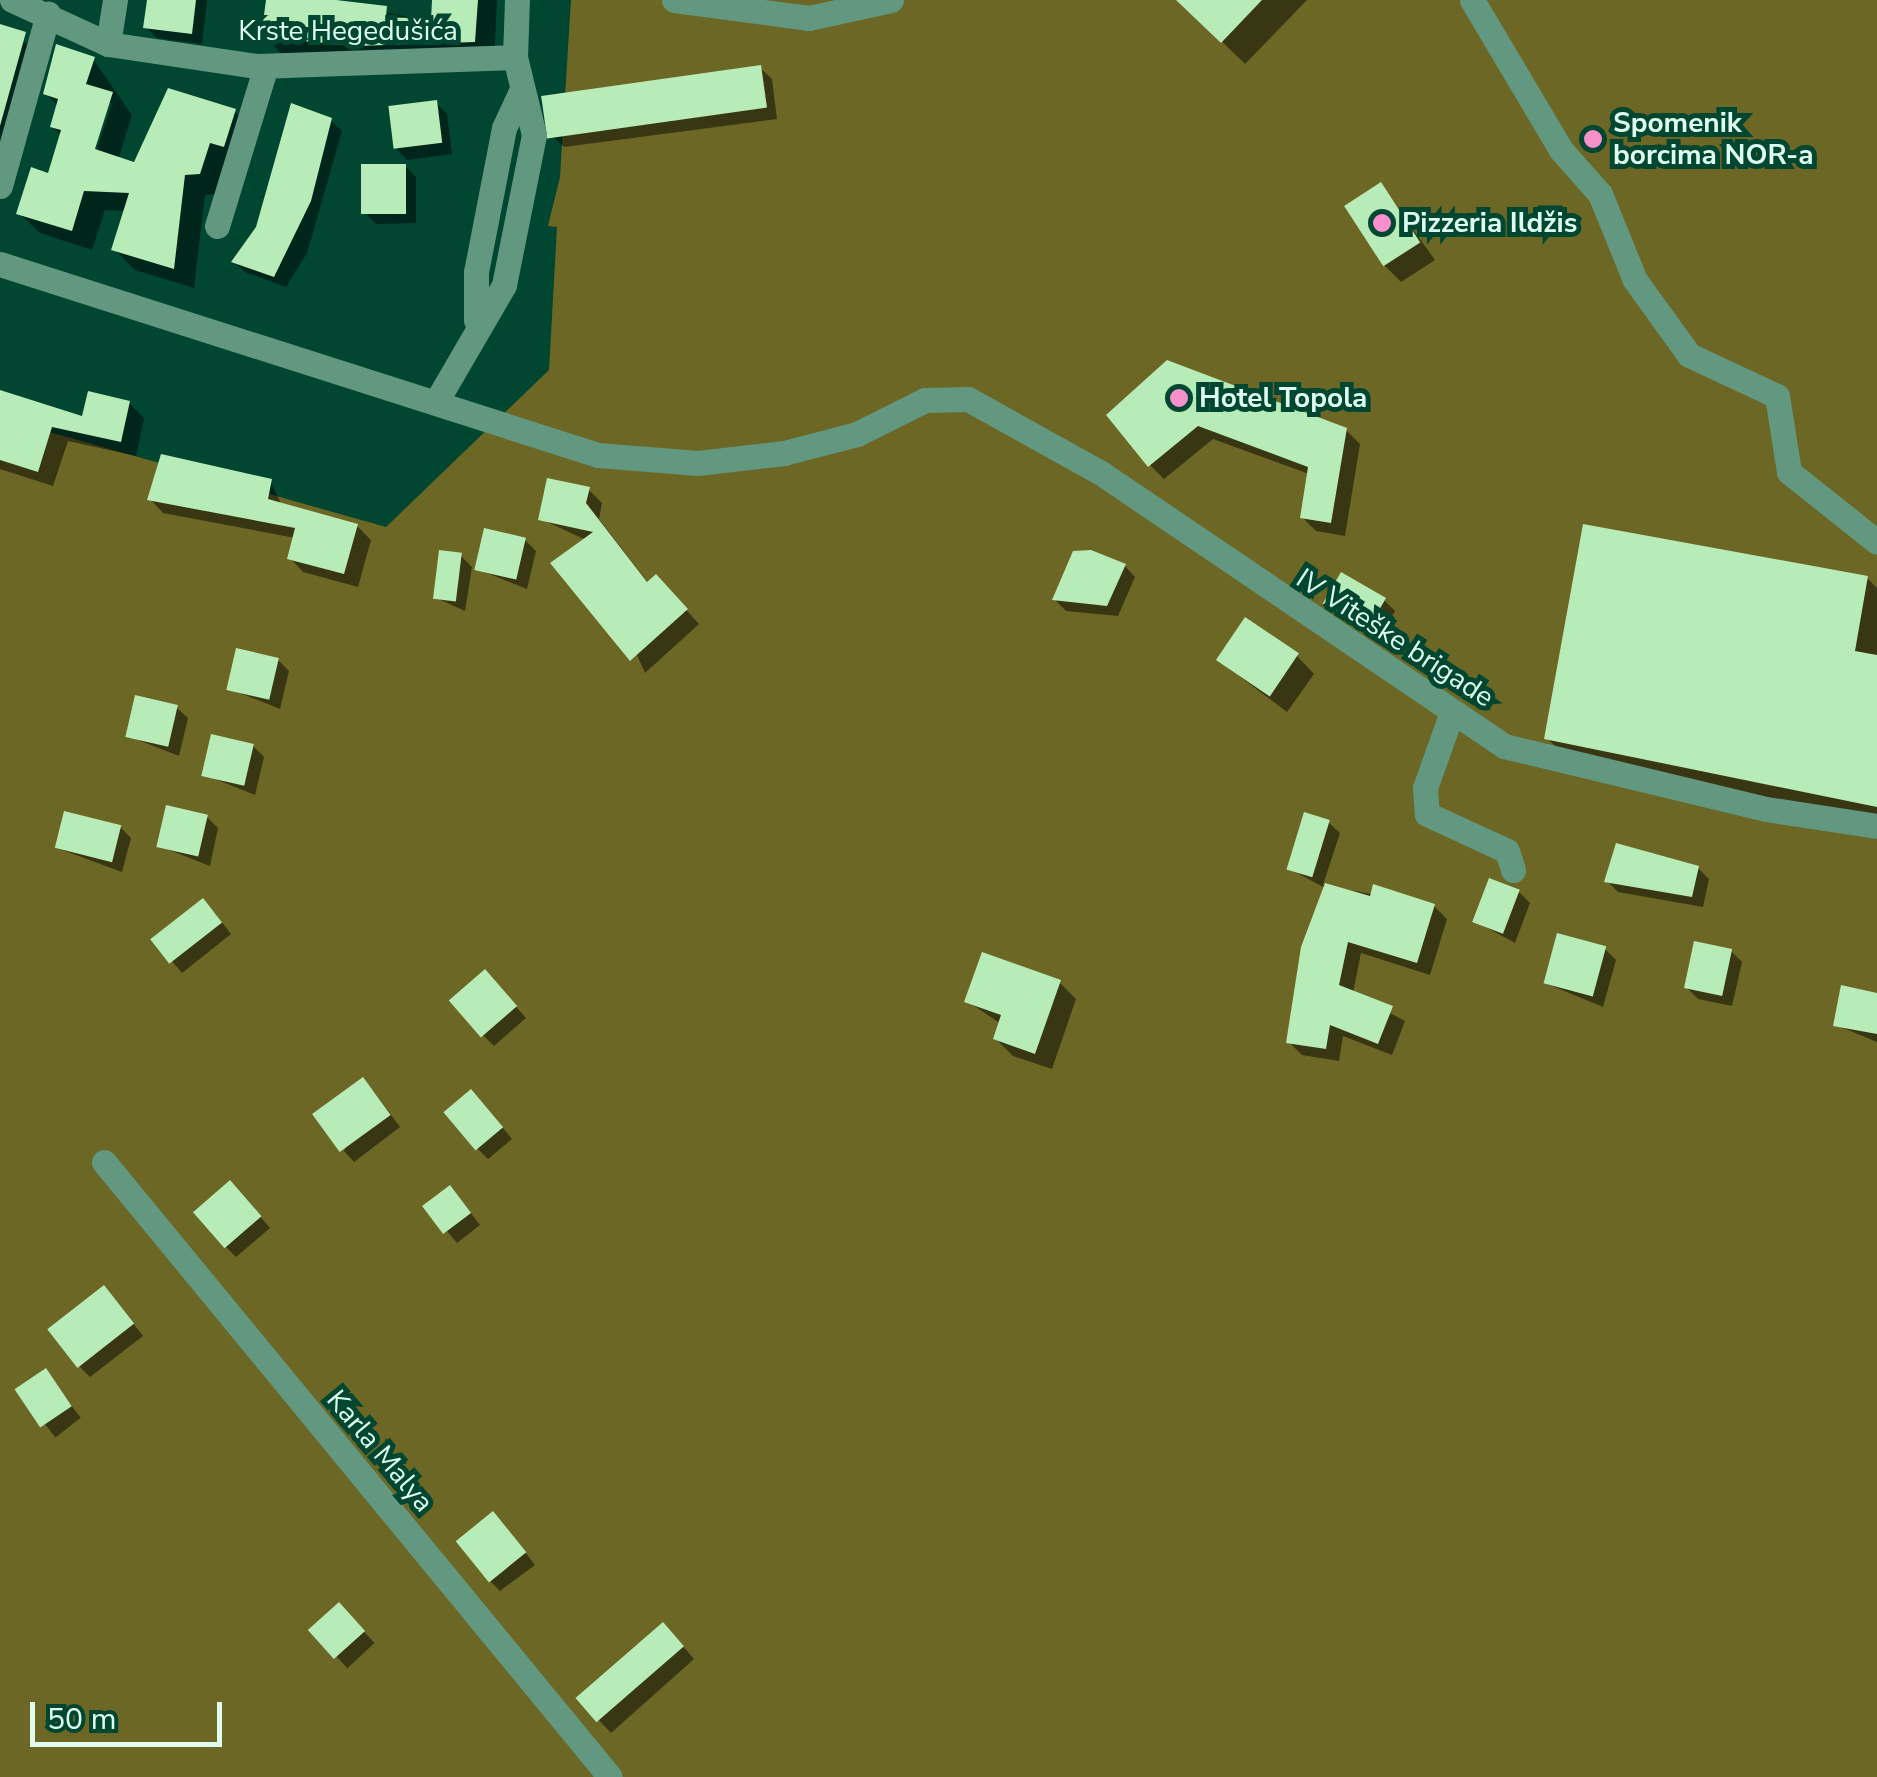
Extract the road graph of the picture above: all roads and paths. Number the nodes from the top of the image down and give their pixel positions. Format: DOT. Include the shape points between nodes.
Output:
graph roads {
  1 [pos="12,0"];
  2 [pos="115,0"];
  3 [pos="517,0"];
  4 [pos="674,0"];
  5 [pos="890,0"];
  6 [pos="1472,0"];
  7 [pos="48,14"];
  8 [pos="108,44"];
  9 [pos="515,57"];
  10 [pos="266,66"];
  11 [pos="0,186"];
  12 [pos="217,226"];
  13 [pos="0,264"];
  14 [pos="436,402"];
  15 [pos="1877,542"];
  16 [pos="1452,712"];
  17 [pos="1877,826"];
  18 [pos="1513,870"];
  19 [pos="104,1162"];
  20 [pos="610,1777"];
  1 -- 7 [label="street, Krste Hegedušića"];
  2 -- 8 [label="street"];
  3 -- 9 [label="street"];
  4 -- 5 [label="street" via="808,18"];
  6 -- 15 [label="street" via="1560,150 1600,194 1635,280 1689,354 1777,396 1790,472"];
  7 -- 8 [label="street, Krste Hegedušića"];
  7 -- 11 [label="street"];
  8 -- 10 [label="street, Krste Hegedušića"];
  9 -- 10 [label="street, Krste Hegedušića"];
  9 -- 14 [label="street" via="522,89 509,109 490,200 476,320"];
  10 -- 12 [label="street"];
  13 -- 14 [label="street"];
  14 -- 16 [label="street, IV Viteške brigade" via="598,455 698,463 857,434 926,400 968,399 1102,473"];
  16 -- 17 [label="street, IV Viteške brigade" via="1504,746"];
  16 -- 18 [label="street" via="1425,788 1427,814 1506,851"];
  19 -- 20 [label="street, Karla Malya"];
}
